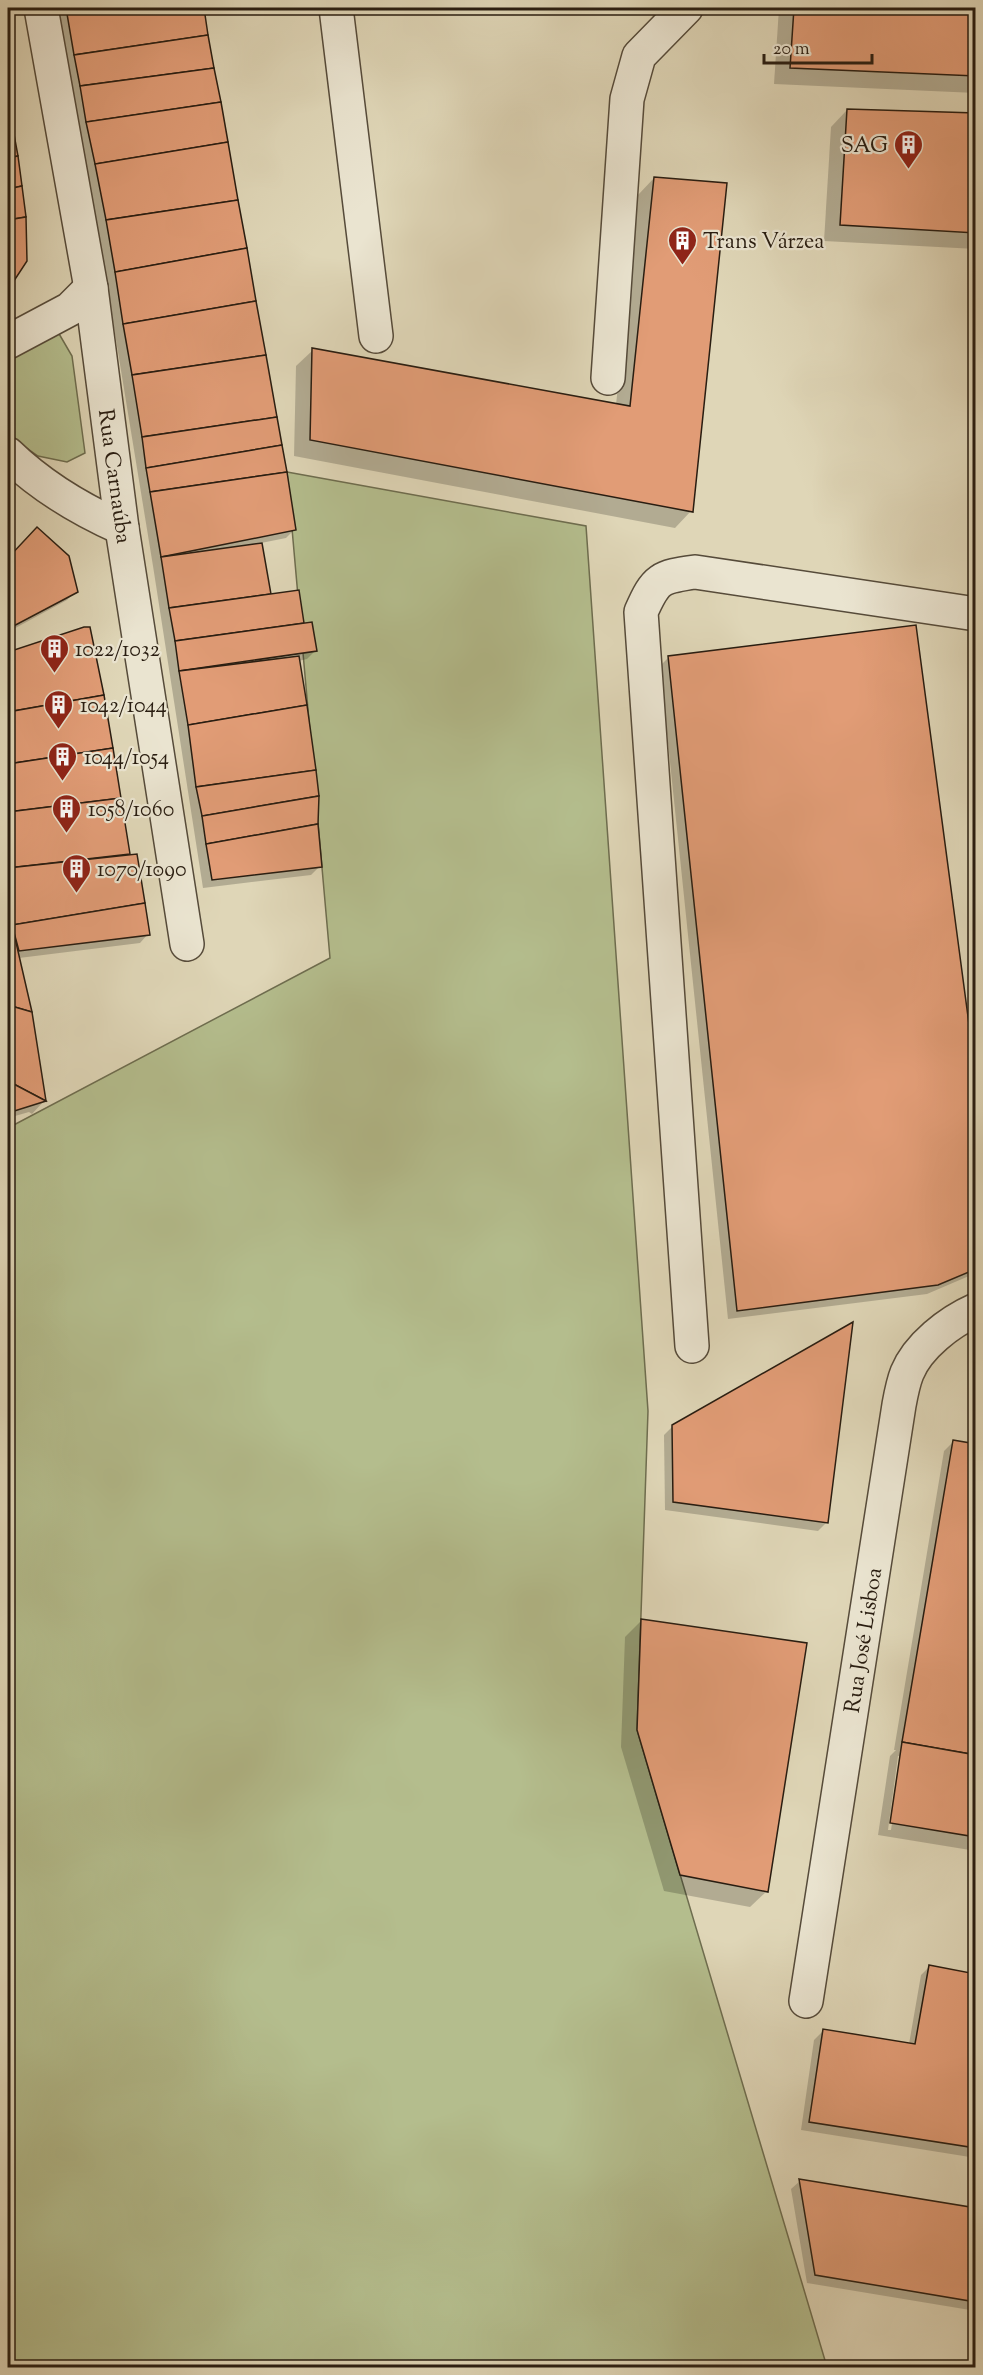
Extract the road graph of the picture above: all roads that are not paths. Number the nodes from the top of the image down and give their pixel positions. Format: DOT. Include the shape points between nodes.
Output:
graph roads {
  1 [pos="41,8"];
  2 [pos="336,8"];
  3 [pos="686,8"];
  4 [pos="91,288"];
  5 [pos="376,336"];
  6 [pos="8,342"];
  7 [pos="608,378"];
  8 [pos="8,454"];
  9 [pos="122,528"];
  10 [pos="975,614"];
  11 [pos="187,944"];
  12 [pos="975,1310"];
  13 [pos="692,1346"];
  14 [pos="806,2001"];
  1 -- 4 [label="street, Rua Carnaúba"];
  2 -- 5 [label="street"];
  3 -- 7 [label="street" via="639,56 627,99"];
  4 -- 6 [label="street" via="70,309"];
  4 -- 9 [label="street, Rua Carnaúba"];
  8 -- 9 [label="street" via="24,470 80,509"];
  9 -- 11 [label="street, Rua Carnaúba"];
  10 -- 13 [label="street" via="696,572 667,576 651,588 641,612"];
  12 -- 14 [label="street, Rua José Lisboa" via="928,1343 908,1372 899,1405"];
}
